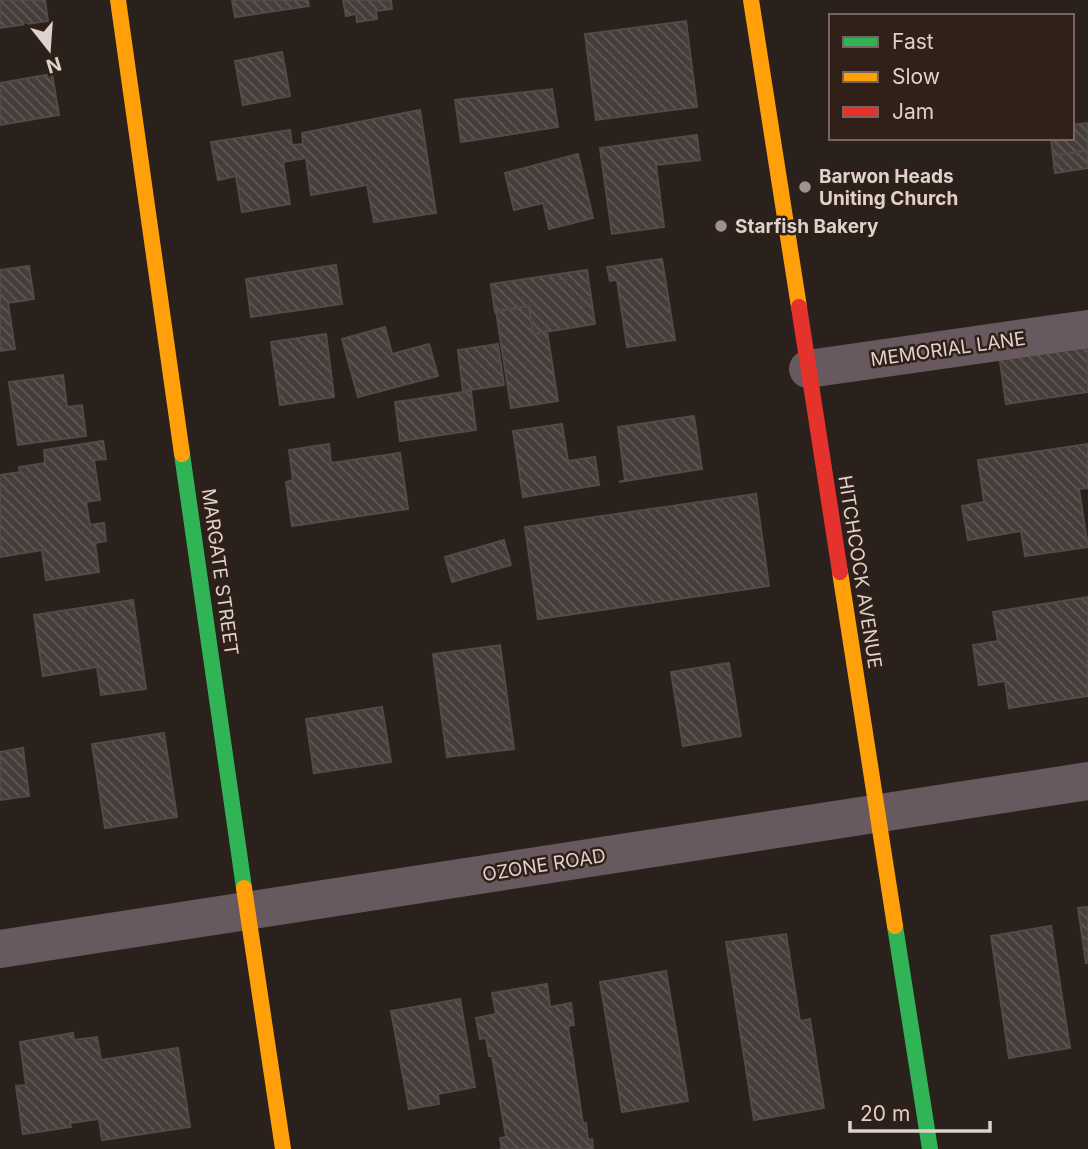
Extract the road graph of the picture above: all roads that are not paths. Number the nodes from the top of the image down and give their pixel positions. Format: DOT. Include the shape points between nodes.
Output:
graph roads {
  1 [pos="118,0"];
  2 [pos="751,0"];
  3 [pos="1088,329"];
  4 [pos="808,369"];
  5 [pos="1088,780"];
  6 [pos="876,812"];
  7 [pos="247,911"];
  8 [pos="0,949"];
  9 [pos="283,1149"];
  10 [pos="930,1149"];
  1 -- 7 [label="street, MARGATE STREET"];
  2 -- 4 [label="street, HITCHCOCK AVENUE"];
  3 -- 4 [label="street, MEMORIAL LANE"];
  4 -- 6 [label="street, HITCHCOCK AVENUE"];
  5 -- 6 [label="street, OZONE ROAD"];
  6 -- 7 [label="street, OZONE ROAD"];
  6 -- 10 [label="street, HITCHCOCK AVENUE"];
  7 -- 8 [label="street, OZONE ROAD"];
  7 -- 9 [label="street, MARGATE STREET"];
}
